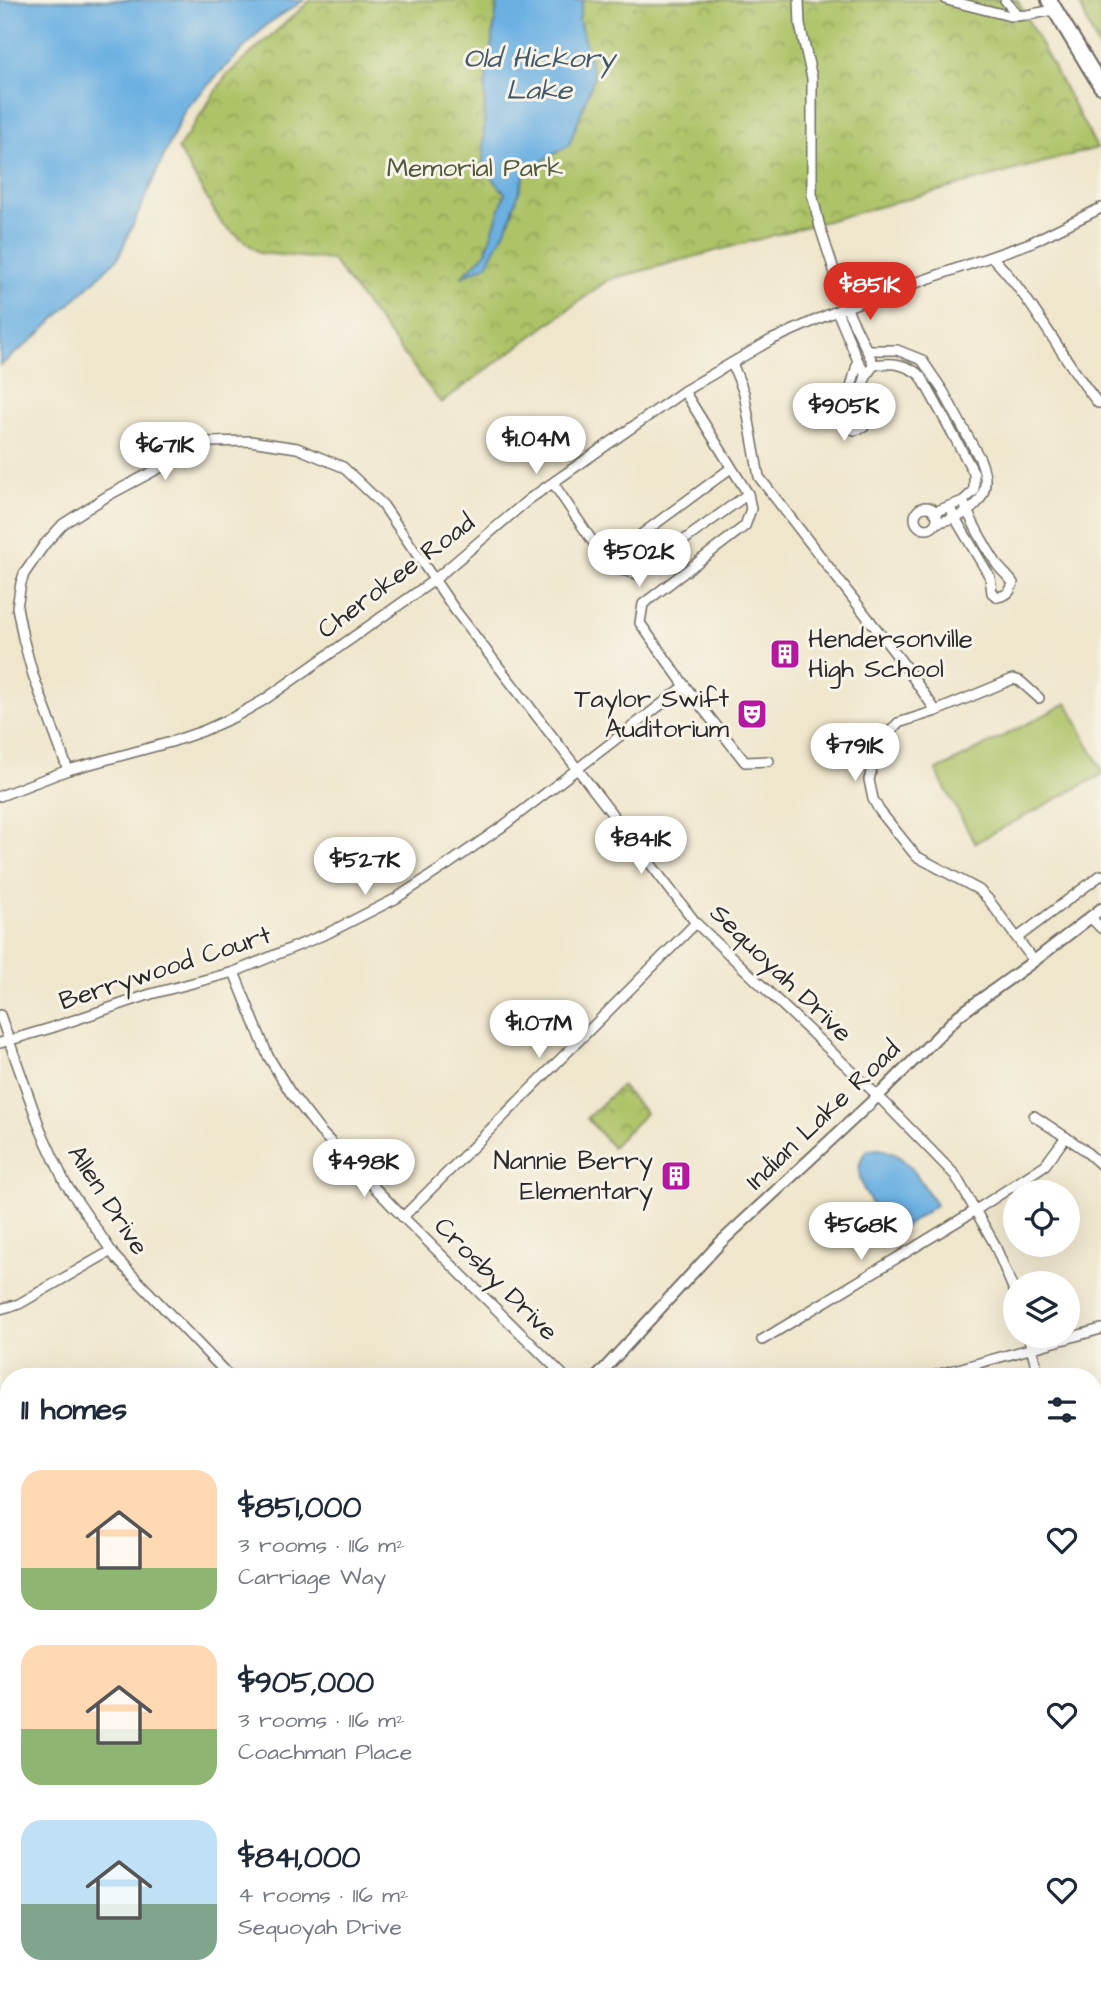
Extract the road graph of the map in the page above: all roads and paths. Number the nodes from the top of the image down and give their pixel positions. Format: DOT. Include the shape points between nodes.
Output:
graph roads {
  1 [pos="799,0"];
  2 [pos="947,0"];
  3 [pos="1005,0"];
  4 [pos="1052,5"];
  5 [pos="1018,16"];
  6 [pos="1101,86"];
  7 [pos="1101,208"];
  8 [pos="992,257"];
  9 [pos="846,307"];
  10 [pos="836,311"];
  11 [pos="869,351"];
  12 [pos="858,361"];
  13 [pos="732,363"];
  14 [pos="924,363"];
  15 [pos="874,365"];
  16 [pos="917,373"];
  17 [pos="866,375"];
  18 [pos="684,391"];
  19 [pos="946,396"];
  20 [pos="937,402"];
  21 [pos="1101,403"];
  22 [pos="970,441"];
  23 [pos="961,447"];
  24 [pos="731,468"];
  25 [pos="553,482"];
  26 [pos="748,494"];
  27 [pos="962,501"];
  28 [pos="949,506"];
  29 [pos="934,512"];
  30 [pos="968,513"];
  31 [pos="955,518"];
  32 [pos="936,523"];
  33 [pos="608,559"];
  34 [pos="433,581"];
  35 [pos="685,685"];
  36 [pos="1039,698"];
  37 [pos="936,711"];
  38 [pos="769,761"];
  39 [pos="577,768"];
  40 [pos="68,770"];
  41 [pos="0,796"];
  42 [pos="1101,875"];
  43 [pos="1101,909"];
  44 [pos="1090,918"];
  45 [pos="696,923"];
  46 [pos="1101,928"];
  47 [pos="1017,938"];
  48 [pos="1034,961"];
  49 [pos="234,971"];
  50 [pos="0,1015"];
  51 [pos="4,1041"];
  52 [pos="878,1096"];
  53 [pos="1034,1116"];
  54 [pos="1066,1137"];
  55 [pos="1101,1166"];
  56 [pos="976,1210"];
  57 [pos="403,1217"];
  58 [pos="111,1251"];
  59 [pos="1006,1271"];
  60 [pos="0,1309"];
  61 [pos="1101,1329"];
  62 [pos="1080,1335"];
  63 [pos="762,1340"];
  64 [pos="1031,1348"];
  65 [pos="221,1368"];
  66 [pos="556,1368"];
  67 [pos="605,1368"];
  68 [pos="961,1368"];
  69 [pos="1037,1368"];
  1 -- 9 [label="street" via="812,78 812,194"];
  2 -- 5 [label="street"];
  3 -- 5 [label="street"];
  4 -- 5 [label="street"];
  4 -- 6 [label="main road"];
  7 -- 8 [label="street, Cherokee Road"];
  8 -- 9 [label="street, Cherokee Road"];
  8 -- 21 [label="street" via="1012,277 1077,378"];
  9 -- 10 [label="street, Cherokee Road"];
  9 -- 11 [label="street"];
  10 -- 12 [label="street"];
  10 -- 13 [label="street, Cherokee Road"];
  11 -- 14 [label="street" via="897,350"];
  11 -- 15 [label="street"];
  12 -- 17 [label="street"];
  12 -- 17 [label="street" via="845,410 849,428 855,430 864,427 866,419 861,395"];
  13 -- 18 [label="street, Cherokee Road"];
  13 -- 37 [label="street" via="744,393 759,477"];
  14 -- 16 [label="street"];
  14 -- 19 [label="street"];
  15 -- 16 [label="street" via="909,366"];
  15 -- 17 [label="street"];
  16 -- 20 [label="street"];
  18 -- 24 [label="street"];
  18 -- 25 [label="street, Cherokee Road"];
  19 -- 20 [label="street"];
  19 -- 22 [label="street"];
  20 -- 23 [label="street"];
  22 -- 23 [label="street"];
  22 -- 30 [label="street" via="984,468 986,488"];
  23 -- 27 [label="street" via="974,473 974,491"];
  24 -- 26 [label="street"];
  24 -- 33 [label="street"];
  25 -- 33 [label="street"];
  25 -- 34 [label="street, Cherokee Road"];
  26 -- 33 [label="street" via="637,574 618,569"];
  26 -- 35 [label="street" via="751,509 745,526 643,604 640,623"];
  27 -- 28 [label="street"];
  27 -- 30 [label="street"];
  28 -- 29 [label="street"];
  28 -- 31 [label="street"];
  29 -- 32 [label="street"];
  29 -- 32 [label="street" via="922,508 915,519 924,529"];
  30 -- 31 [label="street"];
  30 -- 31 [label="street" via="1013,583 1006,595 992,593 990,577"];
  31 -- 32 [label="street"];
  34 -- 39 [label="street, Sequoyah Drive"];
  34 -- 40 [label="street, Cherokee Road" via="264,701 171,742"];
  34 -- 40 [label="street, Sequoyah Drive" via="383,505 343,467 297,449 250,441 208,442 63,524 24,574 17,607 23,638"];
  35 -- 38 [label="street" via="745,762"];
  35 -- 39 [label="street, Berrywood Court"];
  36 -- 37 [label="street" via="1013,679"];
  37 -- 47 [label="street" via="898,723 879,744 869,780 873,799 916,856 979,890"];
  39 -- 45 [label="street, Sequoyah Drive"];
  39 -- 49 [label="street, Berrywood Court" via="503,826 395,899 328,933"];
  40 -- 41 [label="street, Cherokee Road"];
  42 -- 47 [label="street"];
  43 -- 44 [label="street, Indian Lake Road"];
  44 -- 46 [label="street"];
  44 -- 48 [label="street, Indian Lake Road"];
  45 -- 52 [label="street, Sequoyah Drive"];
  45 -- 57 [label="street"];
  47 -- 48 [label="street"];
  48 -- 52 [label="street, Indian Lake Road" via="959,1016"];
  49 -- 51 [label="street, Berrywood Court"];
  49 -- 57 [label="street, Crosby Drive" via="268,1056 290,1091 320,1130"];
  50 -- 51 [label="street, Allen Drive"];
  51 -- 58 [label="street, Allen Drive" via="65,1183"];
  52 -- 56 [label="street, Sequoyah Drive" via="955,1175"];
  52 -- 67 [label="street, Indian Lake Road" via="720,1243"];
  53 -- 54 [label="street"];
  54 -- 55 [label="street"];
  54 -- 56 [label="street" via="1045,1165"];
  56 -- 59 [label="street, Sequoyah Drive"];
  56 -- 63 [label="street"];
  57 -- 66 [label="street, Crosby Drive"];
  58 -- 60 [label="street" via="19,1304"];
  58 -- 65 [label="street, Allen Drive"];
  61 -- 62 [label="street"];
  64 -- 68 [label="street"];
  64 -- 69 [label="street"];
}
